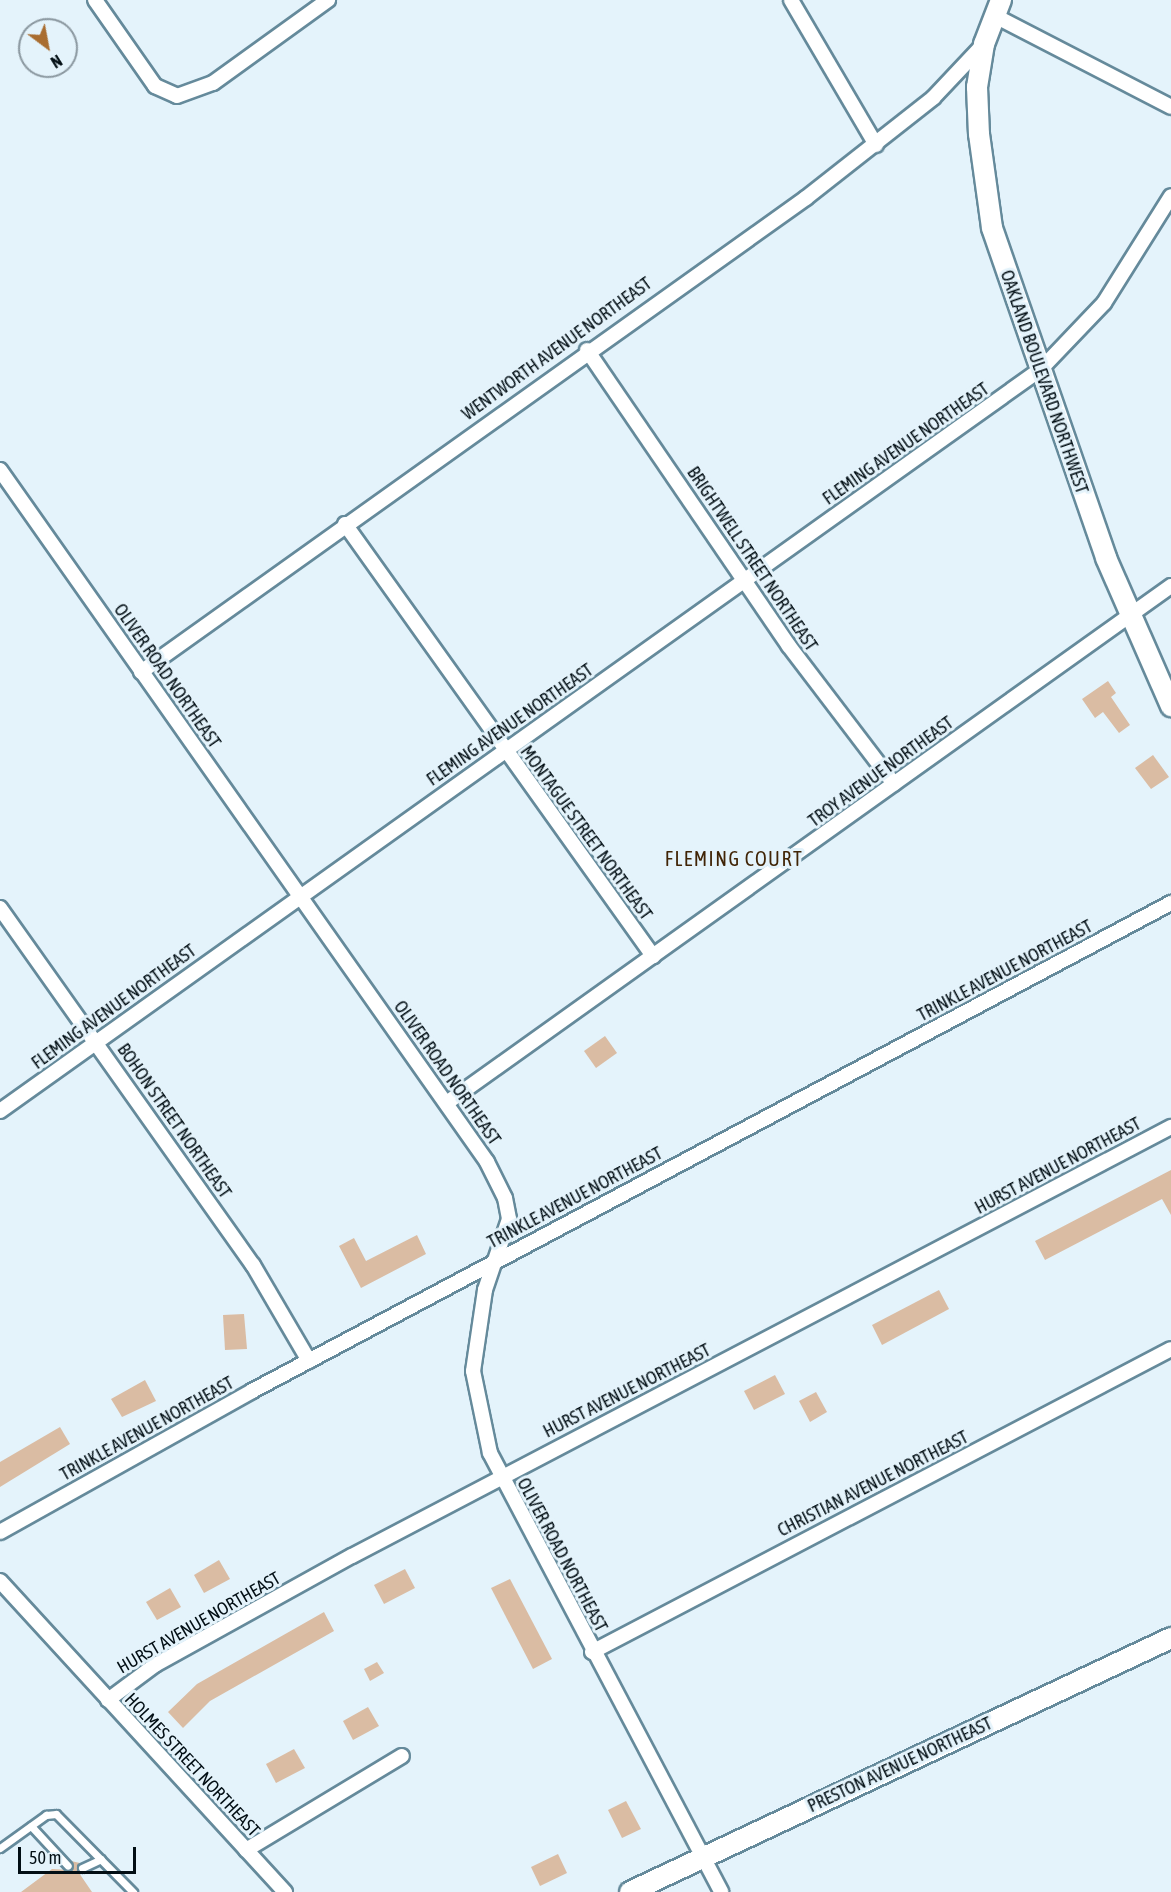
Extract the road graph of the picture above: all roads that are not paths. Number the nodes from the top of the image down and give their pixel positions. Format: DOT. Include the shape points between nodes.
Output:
graph roads {
  1 [pos="95,0"];
  2 [pos="328,0"];
  3 [pos="791,0"];
  4 [pos="998,8"];
  5 [pos="984,44"];
  6 [pos="1171,107"];
  7 [pos="876,145"];
  8 [pos="1171,196"];
  9 [pos="587,350"];
  10 [pos="1041,369"];
  11 [pos="0,470"];
  12 [pos="345,524"];
  13 [pos="747,579"];
  14 [pos="1171,586"];
  15 [pos="1129,617"];
  16 [pos="141,672"];
  17 [pos="1171,706"];
  18 [pos="505,751"];
  19 [pos="894,784"];
  20 [pos="302,896"];
  21 [pos="1171,903"];
  22 [pos="0,908"];
  23 [pos="653,956"];
  24 [pos="97,1043"];
  25 [pos="448,1102"];
  26 [pos="0,1111"];
  27 [pos="1171,1127"];
  28 [pos="494,1261"];
  29 [pos="1171,1349"];
  30 [pos="309,1360"];
  31 [pos="502,1479"];
  32 [pos="0,1532"];
  33 [pos="0,1581"];
  34 [pos="1171,1638"];
  35 [pos="592,1652"];
  36 [pos="108,1700"];
  37 [pos="402,1756"];
  38 [pos="31,1826"];
  39 [pos="0,1848"];
  40 [pos="246,1850"];
  41 [pos="701,1858"];
  42 [pos="101,1859"];
  43 [pos="68,1866"];
  44 [pos="82,1868"];
  45 [pos="133,1892"];
  46 [pos="285,1892"];
  47 [pos="630,1892"];
  48 [pos="721,1892"];
  1 -- 2 [label="street" via="155,86 177,96 213,83"];
  3 -- 7 [label="street"];
  4 -- 5 [label="street, OAKLAND BOULEVARD NORTHWEST"];
  4 -- 6 [label="street"];
  5 -- 7 [label="street, WENTWORTH AVENUE NORTHEAST" via="933,98"];
  5 -- 10 [label="street, OAKLAND BOULEVARD NORTHWEST" via="977,87 986,195 1010,288"];
  7 -- 9 [label="street, WENTWORTH AVENUE NORTHEAST"];
  8 -- 10 [label="street, FLEMING AVENUE NORTHEAST" via="1104,303"];
  9 -- 12 [label="street, WENTWORTH AVENUE NORTHEAST"];
  9 -- 13 [label="street, BRIGHTWELL STREET NORTHEAST"];
  10 -- 13 [label="street, FLEMING AVENUE NORTHEAST"];
  10 -- 15 [label="street, OAKLAND BOULEVARD NORTHWEST"];
  11 -- 16 [label="street, OLIVER ROAD NORTHEAST"];
  12 -- 16 [label="street, WENTWORTH AVENUE NORTHEAST"];
  12 -- 18 [label="street, MONTAGUE STREET NORTHEAST"];
  13 -- 18 [label="street, FLEMING AVENUE NORTHEAST"];
  13 -- 19 [label="street, BRIGHTWELL STREET NORTHEAST" via="829,702"];
  14 -- 15 [label="street, TROY AVENUE NORTHEAST"];
  15 -- 17 [label="street, OAKLAND BOULEVARD NORTHWEST"];
  15 -- 19 [label="street, TROY AVENUE NORTHEAST"];
  16 -- 20 [label="street, OLIVER ROAD NORTHEAST"];
  18 -- 20 [label="street, FLEMING AVENUE NORTHEAST"];
  18 -- 23 [label="street, MONTAGUE STREET NORTHEAST"];
  19 -- 23 [label="street, TROY AVENUE NORTHEAST"];
  20 -- 24 [label="street, FLEMING AVENUE NORTHEAST"];
  20 -- 25 [label="street, OLIVER ROAD NORTHEAST"];
  21 -- 28 [label="street, TRINKLE AVENUE NORTHEAST"];
  22 -- 24 [label="street, BOHON STREET NORTHEAST"];
  23 -- 25 [label="street, TROY AVENUE NORTHEAST"];
  24 -- 26 [label="street, FLEMING AVENUE NORTHEAST"];
  24 -- 30 [label="street, BOHON STREET NORTHEAST" via="252,1265"];
  25 -- 28 [label="street, OLIVER ROAD NORTHEAST" via="487,1162 508,1208 508,1229"];
  27 -- 31 [label="street, HURST AVENUE NORTHEAST"];
  28 -- 30 [label="street, TRINKLE AVENUE NORTHEAST"];
  28 -- 31 [label="street, OLIVER ROAD NORTHEAST" via="483,1300 473,1371 481,1422"];
  29 -- 35 [label="street, CHRISTIAN AVENUE NORTHEAST"];
  30 -- 32 [label="street, TRINKLE AVENUE NORTHEAST"];
  31 -- 35 [label="street, OLIVER ROAD NORTHEAST"];
  31 -- 36 [label="street, HURST AVENUE NORTHEAST" via="155,1665"];
  33 -- 36 [label="street, HOLMES STREET NORTHEAST"];
  34 -- 41 [label="street, PRESTON AVENUE NORTHEAST"];
  35 -- 41 [label="street, OLIVER ROAD NORTHEAST"];
  36 -- 40 [label="street, HOLMES STREET NORTHEAST"];
  37 -- 40 [label="street"];
  38 -- 39 [label="lane"];
  38 -- 42 [label="lane" via="56,1814"];
  38 -- 43 [label="lane"];
  40 -- 46 [label="street, HOLMES STREET NORTHEAST"];
  41 -- 47 [label="street, PRESTON AVENUE NORTHEAST"];
  41 -- 48 [label="street, OLIVER ROAD NORTHEAST"];
  42 -- 44 [label="lane"];
  42 -- 45 [label="lane"];
}
